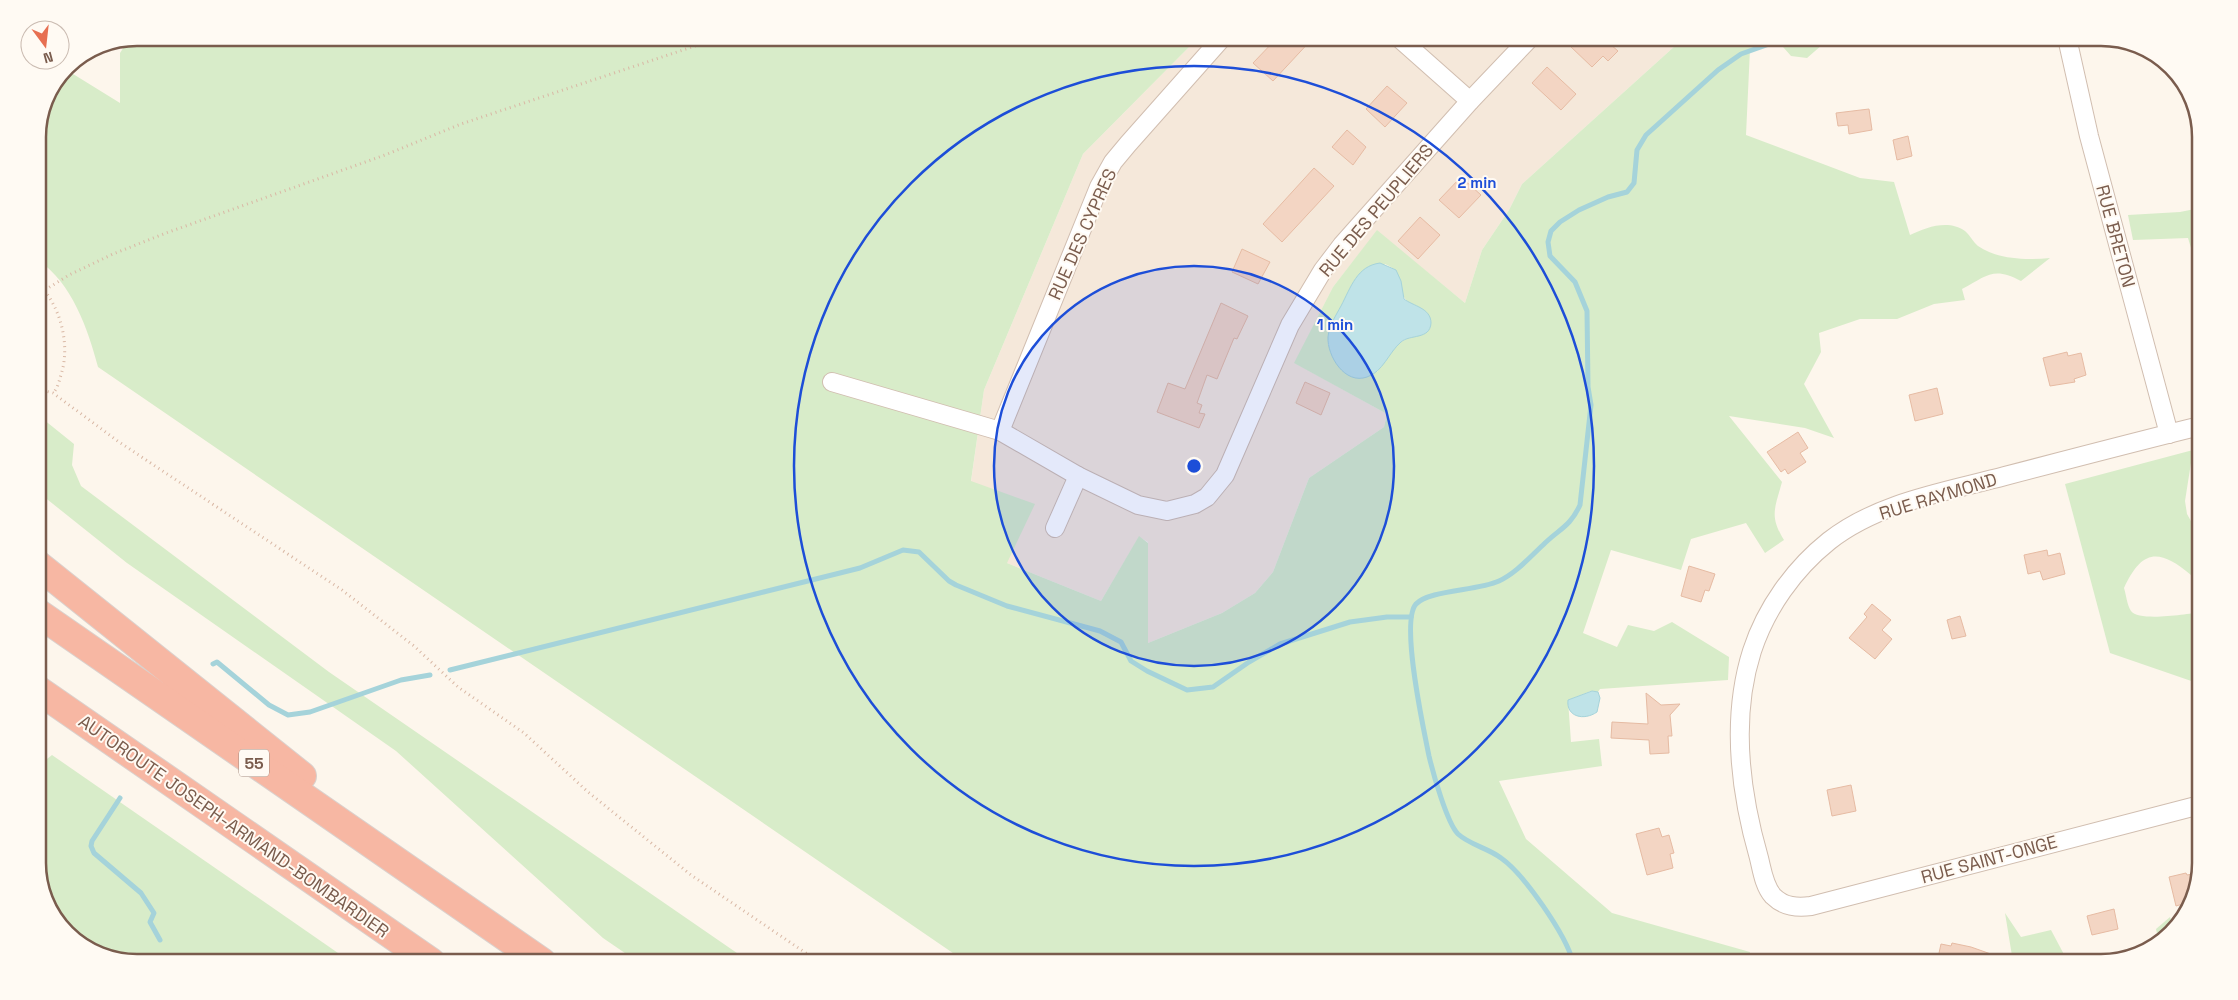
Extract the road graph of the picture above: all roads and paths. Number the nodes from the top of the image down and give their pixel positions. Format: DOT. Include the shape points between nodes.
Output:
graph roads {
  1 [pos="695,46"];
  2 [pos="1215,46"];
  3 [pos="1407,46"];
  4 [pos="1522,46"];
  5 [pos="2069,46"];
  6 [pos="1470,101"];
  7 [pos="46,289"];
  8 [pos="46,292"];
  9 [pos="832,382"];
  10 [pos="46,391"];
  11 [pos="53,393"];
  12 [pos="2192,428"];
  13 [pos="1000,431"];
  14 [pos="2169,434"];
  15 [pos="1078,476"];
  16 [pos="1054,528"];
  17 [pos="46,571"];
  18 [pos="46,619"];
  19 [pos="46,696"];
  20 [pos="46,710"];
  21 [pos="147,766"];
  22 [pos="2192,807"];
  23 [pos="1778,900"];
  24 [pos="470,913"];
  25 [pos="419,954"];
  26 [pos="530,954"];
  27 [pos="808,954"];
  1 -- 7 [label="path" via="462,124 166,233 113,254"];
  2 -- 13 [label="street, RUE DES CYPRES" via="1113,162 1099,186"];
  3 -- 6 [label="street"];
  4 -- 6 [label="street, RUE DES PEUPLIERS"];
  5 -- 14 [label="street, RUE BRETON" via="2089,136"];
  6 -- 15 [label="street, RUE DES PEUPLIERS" via="1323,270 1290,325 1225,474 1207,497 1181,509 1153,509"];
  8 -- 11 [label="path" via="59,318 66,353"];
  9 -- 13 [label="street"];
  10 -- 11 [label="path"];
  11 -- 27 [label="path" via="119,442 348,595 414,646 458,688 524,733 588,792 691,875"];
  12 -- 14 [label="street, RUE RAYMOND"];
  13 -- 15 [label="street"];
  14 -- 23 [label="street, RUE RAYMOND" via="1893,507 1852,526 1830,541 1792,579 1776,601 1752,650 1745,675 1740,729 1744,786 1754,843 1768,889"];
  15 -- 16 [label="street"];
  17 -- 24 [label="highway"];
  18 -- 24 [label="highway, 55"];
  19 -- 21 [label="highway, AUTOROUTE JOSEPH-ARMAND-BOMBARDIER"];
  20 -- 21 [label="highway"];
  21 -- 25 [label="highway, AUTOROUTE JOSEPH-ARMAND-BOMBARDIER"];
  22 -- 23 [label="street, RUE SAINT-ONGE" via="1811,906 1791,906"];
  24 -- 26 [label="highway, 55"];
}
